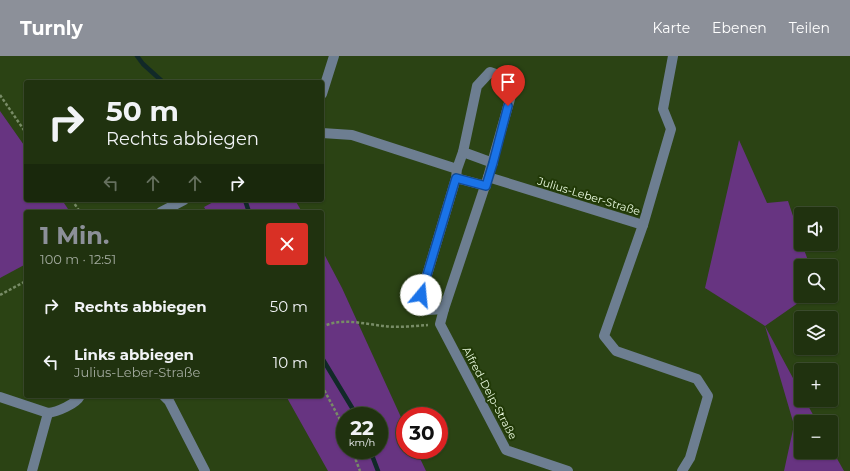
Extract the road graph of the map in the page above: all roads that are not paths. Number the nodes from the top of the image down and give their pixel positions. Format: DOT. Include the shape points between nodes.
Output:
graph roads {
  1 [pos="334,56"];
  2 [pos="673,56"];
  3 [pos="324,88"];
  4 [pos="324,133"];
  5 [pos="463,152"];
  6 [pos="493,163"];
  7 [pos="457,174"];
  8 [pos="487,182"];
  9 [pos="180,202"];
  10 [pos="166,210"];
  11 [pos="643,225"];
  12 [pos="444,309"];
  13 [pos="0,397"];
  14 [pos="79,398"];
  15 [pos="166,398"];
  16 [pos="48,413"];
  17 [pos="32,471"];
  18 [pos="205,471"];
  19 [pos="568,471"];
  20 [pos="682,471"];
  1 -- 3 [label="street"];
  2 -- 11 [label="street, Julius-Leber-Straße" via="662,109 671,129"];
  4 -- 7 [label="street, Julius-Leber-Straße" via="352,135"];
  5 -- 6 [label="street"];
  5 -- 6 [label="street" via="477,86 490,72 504,77 512,92"];
  5 -- 7 [label="street"];
  6 -- 8 [label="street"];
  7 -- 8 [label="street, Julius-Leber-Straße"];
  7 -- 12 [label="street" via="421,295 428,310"];
  8 -- 11 [label="street, Julius-Leber-Straße"];
  8 -- 12 [label="street"];
  9 -- 10 [label="street"];
  11 -- 20 [label="street" via="604,336 616,351 697,379 708,396 690,458"];
  12 -- 19 [label="street, Alfred-Delp-Straße" via="440,324 506,450"];
  13 -- 16 [label="street"];
  14 -- 16 [label="street" via="56,412"];
  15 -- 18 [label="street"];
  16 -- 17 [label="street"];
}
